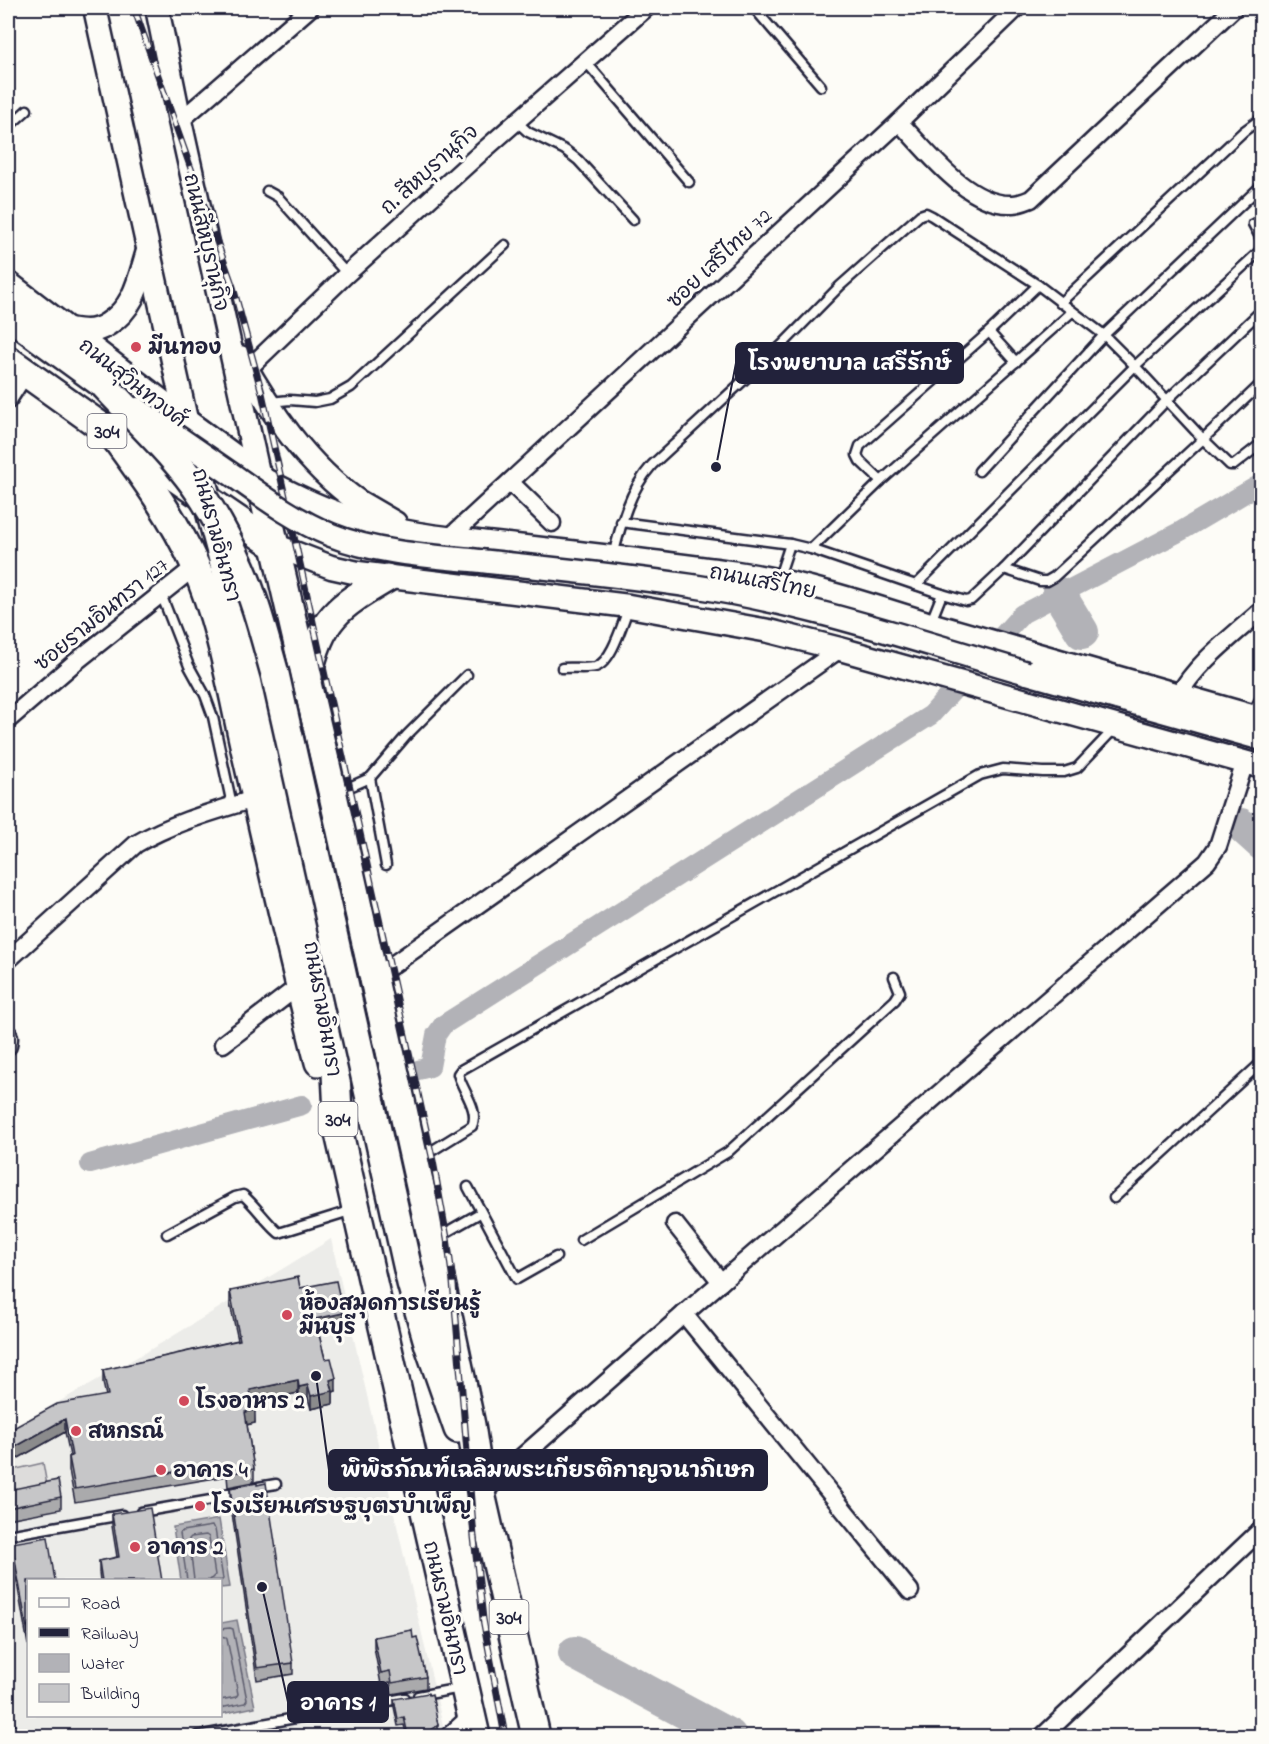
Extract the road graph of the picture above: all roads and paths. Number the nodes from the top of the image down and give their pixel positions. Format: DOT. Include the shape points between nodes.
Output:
graph roads {
  1 [pos="94,8"];
  2 [pos="157,8"];
  3 [pos="310,8"];
  4 [pos="646,8"];
  5 [pos="754,8"];
  6 [pos="1017,8"];
  7 [pos="1234,8"];
  8 [pos="586,62"];
  9 [pos="821,87"];
  10 [pos="27,110"];
  11 [pos="1262,118"];
  12 [pos="180,121"];
  13 [pos="516,121"];
  14 [pos="900,122"];
  15 [pos="8,127"];
  16 [pos="689,182"];
  17 [pos="1262,185"];
  18 [pos="267,191"];
  19 [pos="633,220"];
  20 [pos="1253,224"];
  21 [pos="1262,242"];
  22 [pos="505,245"];
  23 [pos="148,249"];
  24 [pos="1262,249"];
  25 [pos="347,274"];
  26 [pos="1038,285"];
  27 [pos="8,286"];
  28 [pos="1060,303"];
  29 [pos="1262,310"];
  30 [pos="1072,312"];
  31 [pos="8,315"];
  32 [pos="62,328"];
  33 [pos="989,332"];
  34 [pos="1104,335"];
  35 [pos="228,338"];
  36 [pos="94,353"];
  37 [pos="1016,362"];
  38 [pos="17,366"];
  39 [pos="1136,366"];
  40 [pos="247,370"];
  41 [pos="1262,383"];
  42 [pos="104,386"];
  43 [pos="8,400"];
  44 [pos="1166,401"];
  45 [pos="267,403"];
  46 [pos="76,409"];
  47 [pos="187,424"];
  48 [pos="113,435"];
  49 [pos="1203,439"];
  50 [pos="1262,443"];
  51 [pos="979,471"];
  52 [pos="259,477"];
  53 [pos="510,482"];
  54 [pos="881,482"];
  55 [pos="207,500"];
  56 [pos="621,522"];
  57 [pos="552,523"];
  58 [pos="410,532"];
  59 [pos="449,538"];
  60 [pos="790,544"];
  61 [pos="274,545"];
  62 [pos="811,549"];
  63 [pos="613,557"];
  64 [pos="196,566"];
  65 [pos="679,567"];
  66 [pos="1004,569"];
  67 [pos="387,578"];
  68 [pos="778,580"];
  69 [pos="916,585"];
  70 [pos="162,594"];
  71 [pos="942,594"];
  72 [pos="629,606"];
  73 [pos="1262,610"];
  74 [pos="669,614"];
  75 [pos="930,624"];
  76 [pos="840,649"];
  77 [pos="562,668"];
  78 [pos="467,675"];
  79 [pos="307,681"];
  80 [pos="1178,696"];
  81 [pos="1262,696"];
  82 [pos="1256,718"];
  83 [pos="8,720"];
  84 [pos="1117,727"];
  85 [pos="1262,739"];
  86 [pos="1253,764"];
  87 [pos="370,778"];
  88 [pos="333,795"];
  89 [pos="244,802"];
  90 [pos="343,842"];
  91 [pos="292,856"];
  92 [pos="386,865"];
  93 [pos="8,960"];
  94 [pos="894,977"];
  95 [pos="374,978"];
  96 [pos="300,985"];
  97 [pos="8,1034"];
  98 [pos="223,1044"];
  99 [pos="8,1046"];
  100 [pos="1262,1062"];
  101 [pos="339,1133"];
  102 [pos="414,1161"];
  103 [pos="468,1187"];
  104 [pos="1114,1198"];
  105 [pos="357,1209"];
  106 [pos="480,1213"];
  107 [pos="675,1224"];
  108 [pos="167,1233"];
  109 [pos="432,1240"];
  110 [pos="580,1240"];
  111 [pos="556,1257"];
  112 [pos="722,1282"];
  113 [pos="684,1314"];
  114 [pos="276,1484"];
  115 [pos="482,1498"];
  116 [pos="1262,1529"];
  117 [pos="8,1535"];
  118 [pos="910,1591"];
  119 [pos="465,1688"];
  120 [pos="8,1720"];
  121 [pos="474,1726"];
  122 [pos="11,1737"];
  123 [pos="197,1737"];
  124 [pos="449,1737"];
  125 [pos="536,1737"];
  126 [pos="1043,1737"];
  1 -- 23 [label="main road"];
  2 -- 12 [label="main road, ถนนสีหบุรานุกิจ"];
  3 -- 12 [label="street"];
  4 -- 8 [label="street, ถ. สีหบุรานุกิจ"];
  5 -- 9 [label="lane"];
  6 -- 14 [label="street, ซอย เสรีไทย 72"];
  7 -- 14 [label="street" via="1031,199 1014,204 991,201 963,187"];
  8 -- 13 [label="street, ถ. สีหบุรานุกิจ"];
  8 -- 16 [label="lane"];
  10 -- 15 [label="lane"];
  11 -- 28 [label="lane"];
  12 -- 35 [label="main road, ถนนสีหบุรานุกิจ"];
  13 -- 19 [label="lane" via="578,160"];
  13 -- 25 [label="street, ถ. สีหบุรานุกิจ"];
  14 -- 53 [label="street, ซอย เสรีไทย 72"];
  17 -- 34 [label="lane"];
  18 -- 25 [label="lane" via="278,197"];
  20 -- 21 [label="lane"];
  22 -- 45 [label="lane" via="351,387 315,402"];
  23 -- 32 [label="main road" via="125,311 99,330"];
  23 -- 47 [label="main road"];
  24 -- 39 [label="lane"];
  25 -- 40 [label="street, ถ. สีหบุรานุกิจ"];
  26 -- 28 [label="lane"];
  26 -- 33 [label="lane"];
  26 -- 56 [label="lane" via="932,216 920,215 652,465 635,488"];
  27 -- 32 [label="highway, ถนนสุวินทวงศ์ / 304"];
  28 -- 30 [label="lane"];
  29 -- 44 [label="lane"];
  30 -- 34 [label="lane"];
  30 -- 37 [label="lane"];
  31 -- 42 [label="highway"];
  32 -- 36 [label="highway, ถนนสุวินทวงศ์ / 304"];
  33 -- 37 [label="lane"];
  33 -- 54 [label="lane" via="860,446 860,462"];
  34 -- 39 [label="lane"];
  34 -- 51 [label="lane"];
  35 -- 40 [label="main road"];
  35 -- 52 [label="main road, ถนนสีหบุรานุกิจ"];
  36 -- 46 [label="highway" via="111,383 113,400 109,409 98,415"];
  36 -- 47 [label="highway, ถนนสุวินทวงศ์ / 304"];
  37 -- 54 [label="lane"];
  38 -- 43 [label="street"];
  38 -- 46 [label="highway, 304"];
  39 -- 44 [label="lane"];
  39 -- 69 [label="lane"];
  40 -- 45 [label="main road"];
  41 -- 49 [label="lane"];
  42 -- 85 [label="main road, bridge" via="268,501 332,536 414,554 728,591 844,620"];
  42 -- 115 [label="highway, bridge" via="201,494 242,570 260,622 411,1283"];
  44 -- 49 [label="lane"];
  44 -- 66 [label="lane"];
  45 -- 58 [label="main road" via="282,426 329,477 358,501"];
  46 -- 48 [label="highway, 304"];
  47 -- 52 [label="highway, ถนนสุวินทวงศ์ / 304"];
  47 -- 55 [label="highway, ถนนรามอินทรา / 304"];
  48 -- 55 [label="highway, 304"];
  48 -- 64 [label="highway" via="161,502"];
  49 -- 50 [label="lane" via="1230,465"];
  49 -- 66 [label="lane" via="1054,577 1040,581"];
  52 -- 58 [label="main road, ถนนเสรีไทย" via="343,516"];
  52 -- 61 [label="highway, 304"];
  53 -- 57 [label="street"];
  53 -- 59 [label="street, ซอย เสรีไทย 72"];
  54 -- 62 [label="lane"];
  55 -- 61 [label="highway, 304"];
  55 -- 91 [label="highway, ถนนรามอินทรา / 304" via="234,595"];
  56 -- 60 [label="lane"];
  56 -- 63 [label="lane"];
  58 -- 59 [label="main road, ถนนเสรีไทย"];
  59 -- 63 [label="main road, ถนนเสรีไทย"];
  60 -- 62 [label="lane"];
  60 -- 68 [label="lane"];
  61 -- 67 [label="main road" via="331,567"];
  61 -- 79 [label="highway, 304"];
  62 -- 69 [label="lane"];
  63 -- 65 [label="main road, ถนนเสรีไทย"];
  64 -- 70 [label="street, ซอยรามอินทรา 127"];
  64 -- 89 [label="highway" via="217,625"];
  65 -- 68 [label="main road, ถนนเสรีไทย"];
  65 -- 74 [label="main road" via="668,574 662,586"];
  66 -- 71 [label="lane" via="971,600"];
  67 -- 72 [label="main road"];
  67 -- 79 [label="highway" via="355,596 329,621 313,652"];
  68 -- 75 [label="main road, ถนนเสรีไทย"];
  69 -- 71 [label="lane"];
  70 -- 83 [label="street, ซอยรามอินทรา 127"];
  70 -- 89 [label="lane"];
  71 -- 75 [label="lane"];
  72 -- 74 [label="main road"];
  72 -- 77 [label="lane" via="604,662"];
  73 -- 80 [label="street" via="1199,668"];
  74 -- 76 [label="main road" via="769,631"];
  75 -- 80 [label="main road, ถนนเสรีไทย"];
  76 -- 84 [label="main road"];
  76 -- 95 [label="street"];
  78 -- 87 [label="lane"];
  79 -- 88 [label="highway, 304"];
  80 -- 82 [label="main road, ถนนเสรีไทย"];
  81 -- 82 [label="lane"];
  84 -- 86 [label="main road"];
  84 -- 102 [label="lane" via="1077,768 1064,772 1003,769 980,775 461,1070 458,1074 475,1114 472,1126"];
  86 -- 112 [label="street" via="1218,846 1207,862"];
  87 -- 88 [label="lane"];
  87 -- 92 [label="lane"];
  88 -- 90 [label="highway, 304"];
  89 -- 93 [label="street" via="195,816 136,844"];
  89 -- 96 [label="highway"];
  90 -- 91 [label="highway"];
  90 -- 95 [label="highway, 304"];
  91 -- 101 [label="highway, ถนนรามอินทรา / 304" via="329,1022"];
  94 -- 110 [label="lane" via="900,992 895,1000 728,1152"];
  95 -- 102 [label="highway, 304"];
  96 -- 98 [label="street"];
  96 -- 101 [label="highway"];
  97 -- 99 [label="street"];
  100 -- 104 [label="lane"];
  101 -- 105 [label="highway, ถนนรามอินทรา / 304"];
  102 -- 109 [label="highway, 304"];
  103 -- 106 [label="lane"];
  105 -- 108 [label="lane" via="279,1233 243,1195"];
  105 -- 119 [label="highway, ถนนรามอินทรา / 304"];
  106 -- 109 [label="lane"];
  106 -- 111 [label="lane" via="517,1280"];
  107 -- 112 [label="street"];
  109 -- 115 [label="highway, 304" via="471,1425"];
  112 -- 113 [label="street"];
  113 -- 115 [label="street" via="489,1487"];
  113 -- 118 [label="street"];
  114 -- 117 [label="lane" via="212,1500"];
  115 -- 125 [label="highway, 304"];
  116 -- 126 [label="street"];
  119 -- 121 [label="highway, ถนนรามอินทรา / 304"];
  119 -- 123 [label="lane"];
  120 -- 122 [label="lane"];
  121 -- 124 [label="street"];
}
